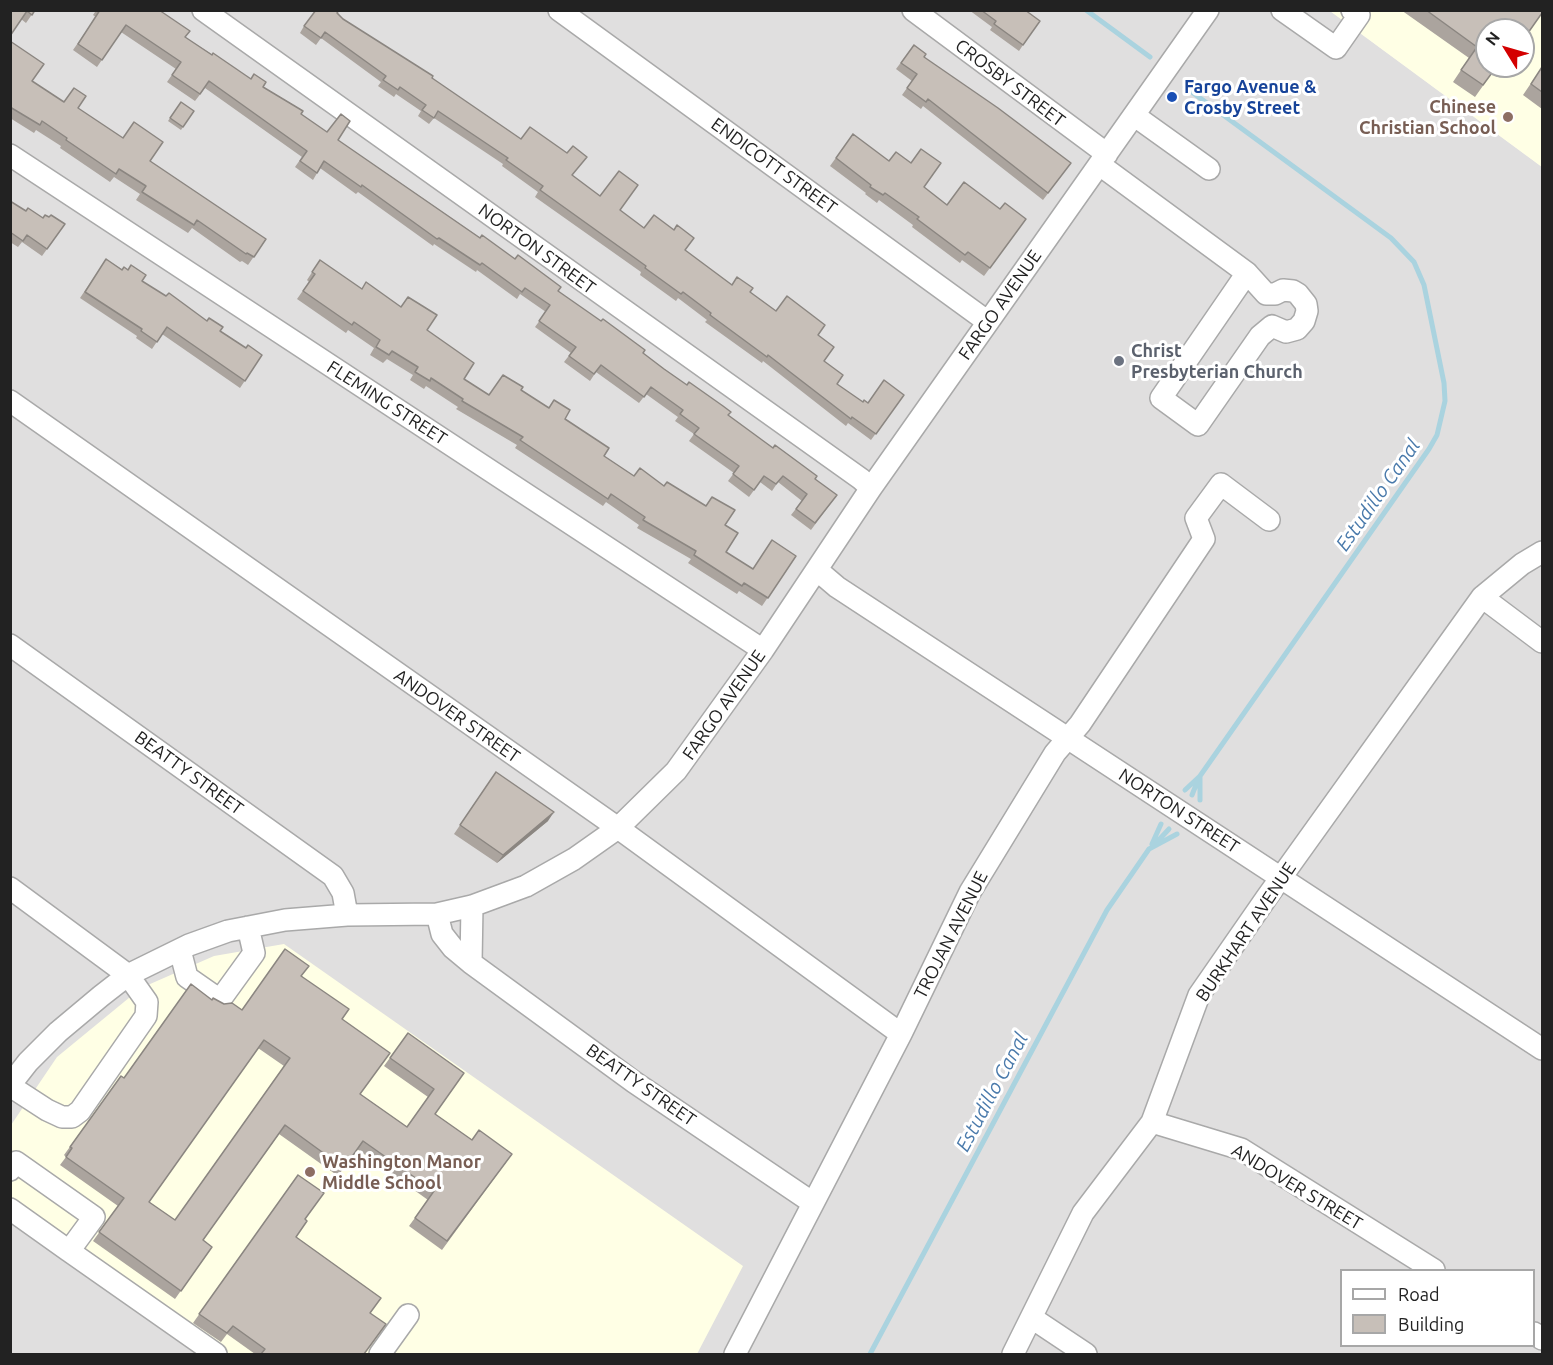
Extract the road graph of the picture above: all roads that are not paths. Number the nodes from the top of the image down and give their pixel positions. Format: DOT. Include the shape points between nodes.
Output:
graph roads {
  1 [pos="203,10"];
  2 [pos="559,10"];
  3 [pos="913,10"];
  4 [pos="1208,10"];
  5 [pos="1352,10"];
  6 [pos="1286,12"];
  7 [pos="1135,116"];
  8 [pos="10,155"];
  9 [pos="1104,160"];
  10 [pos="1209,169"];
  11 [pos="1247,273"];
  12 [pos="1266,294"];
  13 [pos="988,322"];
  14 [pos="1260,336"];
  15 [pos="10,401"];
  16 [pos="871,488"];
  17 [pos="1269,520"];
  18 [pos="1542,552"];
  19 [pos="817,570"];
  20 [pos="1482,597"];
  21 [pos="1542,642"];
  22 [pos="10,645"];
  23 [pos="763,650"];
  24 [pos="1066,738"];
  25 [pos="618,828"];
  26 [pos="1281,878"];
  27 [pos="10,888"];
  28 [pos="472,906"];
  29 [pos="437,914"];
  30 [pos="347,915"];
  31 [pos="248,927"];
  32 [pos="180,950"];
  33 [pos="471,963"];
  34 [pos="128,975"];
  35 [pos="901,1034"];
  36 [pos="1542,1049"];
  37 [pos="10,1086"];
  38 [pos="1152,1122"];
  39 [pos="10,1170"];
  40 [pos="813,1203"];
  41 [pos="10,1209"];
  42 [pos="69,1251"];
  43 [pos="1432,1269"];
  44 [pos="408,1315"];
  45 [pos="1032,1318"];
  46 [pos="216,1354"];
  47 [pos="380,1354"];
  48 [pos="735,1354"];
  49 [pos="1013,1354"];
  50 [pos="1086,1354"];
  1 -- 16 [label="street, NORTON STREET"];
  2 -- 13 [label="street, ENDICOTT STREET"];
  3 -- 9 [label="street, CROSBY STREET"];
  4 -- 7 [label="street, FARGO AVENUE"];
  5 -- 6 [label="street" via="1359,15 1336,48"];
  7 -- 9 [label="street, FARGO AVENUE"];
  7 -- 10 [label="street"];
  8 -- 23 [label="street, FLEMING STREET"];
  9 -- 11 [label="street, CROSBY STREET"];
  9 -- 13 [label="street, FARGO AVENUE"];
  11 -- 12 [label="street, CROSBY STREET"];
  11 -- 14 [label="street" via="1161,398 1198,424"];
  12 -- 14 [label="street"];
  12 -- 14 [label="street" via="1293,291 1303,299 1307,311 1297,329 1286,332 1272,327"];
  13 -- 16 [label="street, FARGO AVENUE"];
  15 -- 25 [label="street, ANDOVER STREET"];
  16 -- 19 [label="street, FARGO AVENUE"];
  17 -- 24 [label="street, TROJAN AVENUE" via="1221,484 1196,518 1204,539 1080,724"];
  18 -- 20 [label="street, BURKHART AVENUE"];
  19 -- 23 [label="street, FARGO AVENUE"];
  19 -- 24 [label="street, NORTON STREET"];
  20 -- 21 [label="street"];
  20 -- 26 [label="street, BURKHART AVENUE"];
  22 -- 30 [label="street, BEATTY STREET" via="333,876 343,893"];
  23 -- 25 [label="street, FARGO AVENUE" via="676,771"];
  24 -- 26 [label="street, NORTON STREET"];
  24 -- 35 [label="street, TROJAN AVENUE" via="970,892"];
  25 -- 28 [label="street, FARGO AVENUE" via="526,886"];
  25 -- 35 [label="street, ANDOVER STREET"];
  26 -- 36 [label="street, NORTON STREET"];
  26 -- 38 [label="street, BURKHART AVENUE" via="1199,995"];
  27 -- 34 [label="street"];
  28 -- 29 [label="street, FARGO AVENUE"];
  28 -- 33 [label="street"];
  29 -- 30 [label="street, FARGO AVENUE"];
  29 -- 33 [label="street, BEATTY STREET" via="442,934"];
  30 -- 31 [label="street, FARGO AVENUE"];
  31 -- 32 [label="street, FARGO AVENUE"];
  31 -- 32 [label="street" via="254,953 220,1000 187,977"];
  32 -- 34 [label="street, FARGO AVENUE"];
  33 -- 40 [label="street, BEATTY STREET" via="634,1082"];
  34 -- 37 [label="street, FARGO AVENUE" via="58,1032"];
  34 -- 37 [label="street" via="147,1002 146,1016 80,1111 72,1117 62,1117"];
  35 -- 40 [label="street, TROJAN AVENUE"];
  38 -- 43 [label="street, ANDOVER STREET" via="1241,1149"];
  38 -- 45 [label="street, BURKHART AVENUE" via="1083,1213"];
  39 -- 42 [label="street" via="16,1162 94,1217"];
  40 -- 48 [label="street, TROJAN AVENUE"];
  41 -- 42 [label="street"];
  42 -- 46 [label="street"];
  44 -- 47 [label="street"];
  45 -- 49 [label="street, BURKHART AVENUE"];
  45 -- 50 [label="street"];
}
